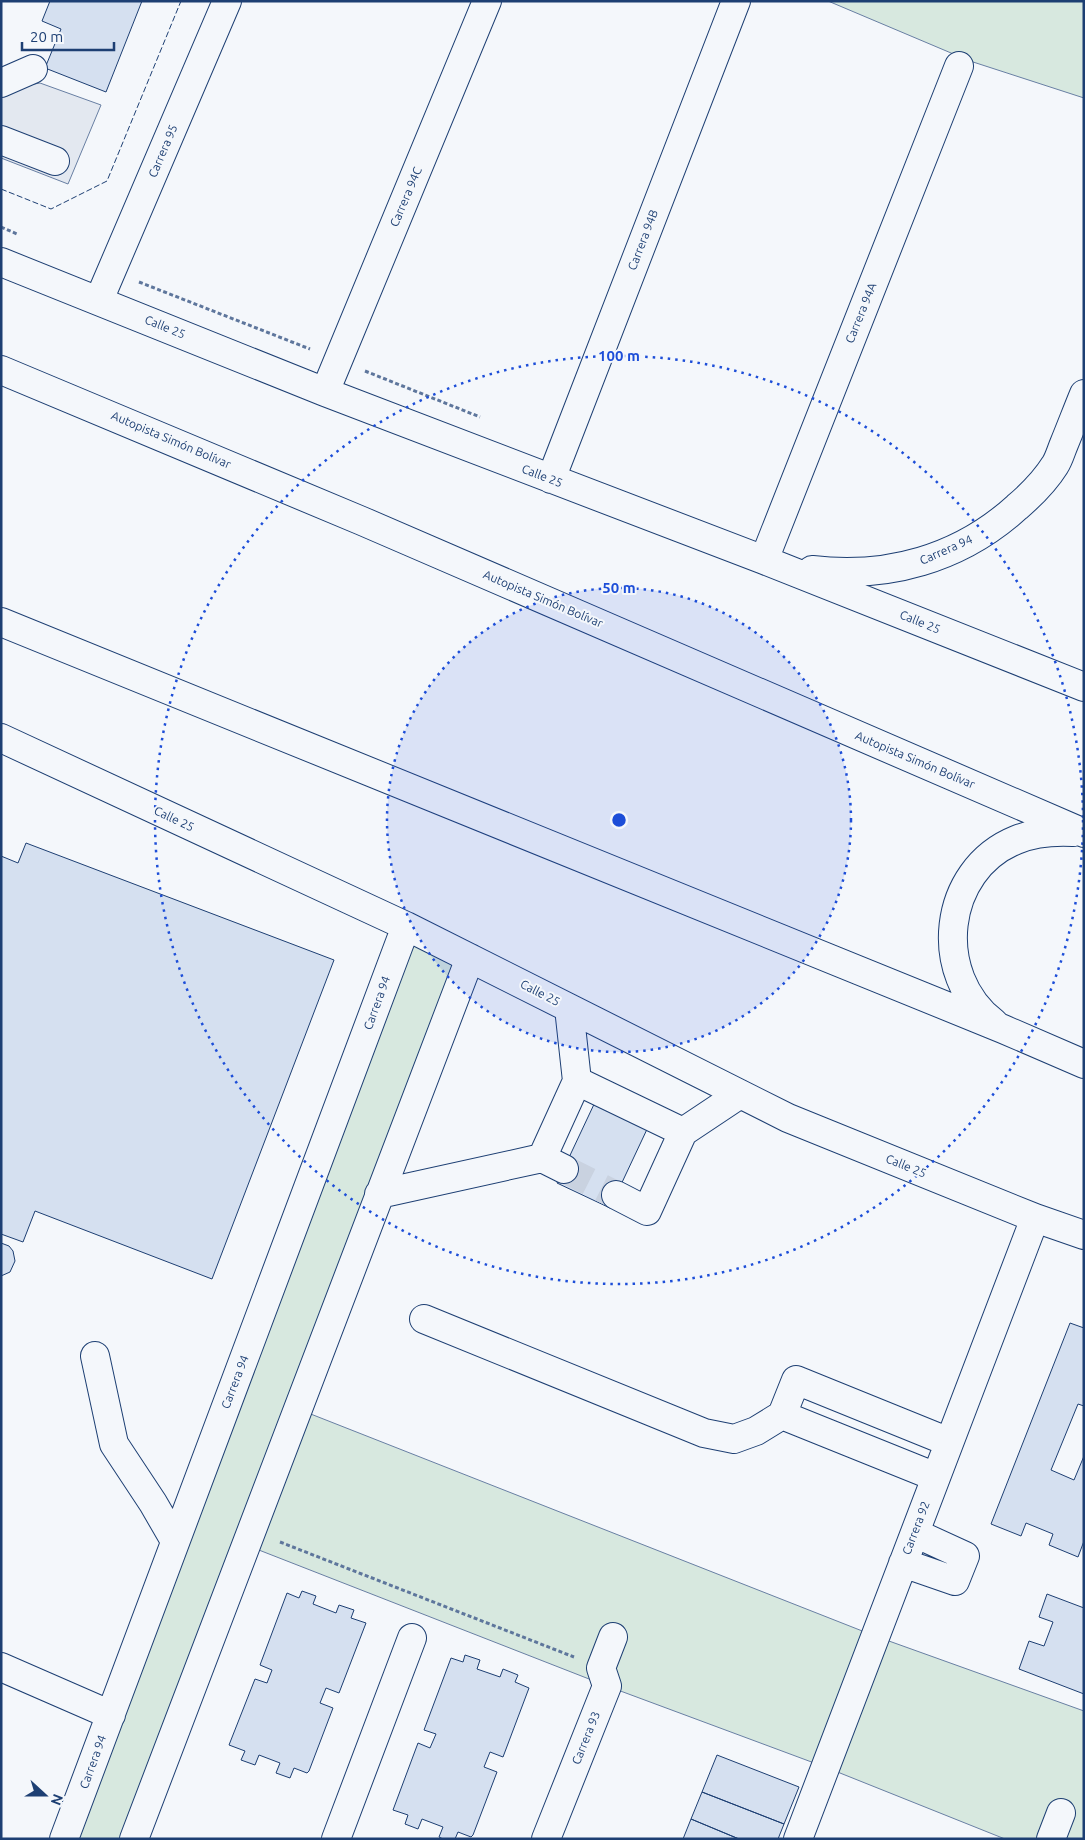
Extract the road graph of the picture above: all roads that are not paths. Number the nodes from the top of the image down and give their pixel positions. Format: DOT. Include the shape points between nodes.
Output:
graph roads {
  1 [pos="227,1"];
  2 [pos="487,1"];
  3 [pos="736,1"];
  4 [pos="959,66"];
  5 [pos="33,69"];
  6 [pos="1,83"];
  7 [pos="1,140"];
  8 [pos="55,162"];
  9 [pos="1,262"];
  10 [pos="99,300"];
  11 [pos="1,370"];
  12 [pos="325,392"];
  13 [pos="1084,394"];
  14 [pos="550,479"];
  15 [pos="764,560"];
  16 [pos="1,622"];
  17 [pos="1084,687"];
  18 [pos="1,738"];
  19 [pos="1084,834"];
  20 [pos="406,926"];
  21 [pos="470,958"];
  22 [pos="569,1008"];
  23 [pos="1003,1029"];
  24 [pos="1084,1064"];
  25 [pos="577,1081"];
  26 [pos="740,1094"];
  27 [pos="683,1132"];
  28 [pos="379,1194"];
  29 [pos="616,1195"];
  30 [pos="1035,1218"];
  31 [pos="1084,1235"];
  32 [pos="424,1319"];
  33 [pos="95,1356"];
  34 [pos="782,1415"];
  35 [pos="949,1442"];
  36 [pos="936,1477"];
  37 [pos="915,1534"];
  38 [pos="175,1541"];
  39 [pos="903,1563"];
  40 [pos="613,1637"];
  41 [pos="412,1638"];
  42 [pos="1,1667"];
  43 [pos="111,1715"];
  44 [pos="1061,1813"];
  45 [pos="340,1838"];
  46 [pos="64,1839"];
  47 [pos="134,1839"];
  48 [pos="546,1839"];
  49 [pos="798,1839"];
  50 [pos="1051,1839"];
  1 -- 10 [label="main road, Carrera 95"];
  2 -- 12 [label="main road, Carrera 94C"];
  3 -- 14 [label="main road, Carrera 94B"];
  4 -- 15 [label="main road, Carrera 94A"];
  5 -- 6 [label="main road"];
  7 -- 8 [label="main road"];
  9 -- 10 [label="main road, Calle 25"];
  10 -- 12 [label="main road, Calle 25"];
  11 -- 19 [label="main road, Autopista Simón Bolívar" via="362,521"];
  12 -- 14 [label="main road, Calle 25"];
  13 -- 15 [label="main road, Carrera 94" via="1056,464 1032,494 1003,520 965,544 932,559 871,572 797,569"];
  14 -- 15 [label="main road, Calle 25"];
  15 -- 17 [label="main road, Calle 25"];
  16 -- 23 [label="main road"];
  18 -- 20 [label="main road, Calle 25"];
  19 -- 23 [label="main road" via="1055,831 1015,840 982,864 959,898 952,938 960,978 977,1007"];
  20 -- 21 [label="main road, Calle 25"];
  20 -- 38 [label="main road, Carrera 94"];
  21 -- 22 [label="main road, Calle 25"];
  21 -- 28 [label="main road"];
  22 -- 25 [label="main road"];
  22 -- 26 [label="main road, Calle 25"];
  23 -- 24 [label="main road"];
  25 -- 27 [label="main road"];
  25 -- 28 [label="main road" via="553,1163"];
  26 -- 27 [label="main road"];
  26 -- 30 [label="main road, Calle 25" via="788,1118"];
  27 -- 29 [label="main road" via="647,1211"];
  28 -- 47 [label="main road"];
  30 -- 31 [label="main road, Calle 25"];
  30 -- 35 [label="main road, Carrera 92"];
  32 -- 34 [label="main road" via="704,1433 734,1439 756,1431"];
  33 -- 38 [label="main road" via="114,1444"];
  34 -- 35 [label="main road" via="796,1380"];
  34 -- 36 [label="main road"];
  35 -- 36 [label="main road, Carrera 92"];
  36 -- 37 [label="main road, Carrera 92"];
  37 -- 39 [label="main road, Carrera 92"];
  37 -- 39 [label="main road" via="965,1556 955,1582"];
  38 -- 43 [label="main road, Carrera 94"];
  39 -- 49 [label="main road, Carrera 92"];
  40 -- 48 [label="main road, Carrera 93" via="601,1668 607,1686"];
  41 -- 45 [label="main road"];
  42 -- 43 [label="main road"];
  43 -- 46 [label="main road, Carrera 94"];
  44 -- 50 [label="main road"];
}
